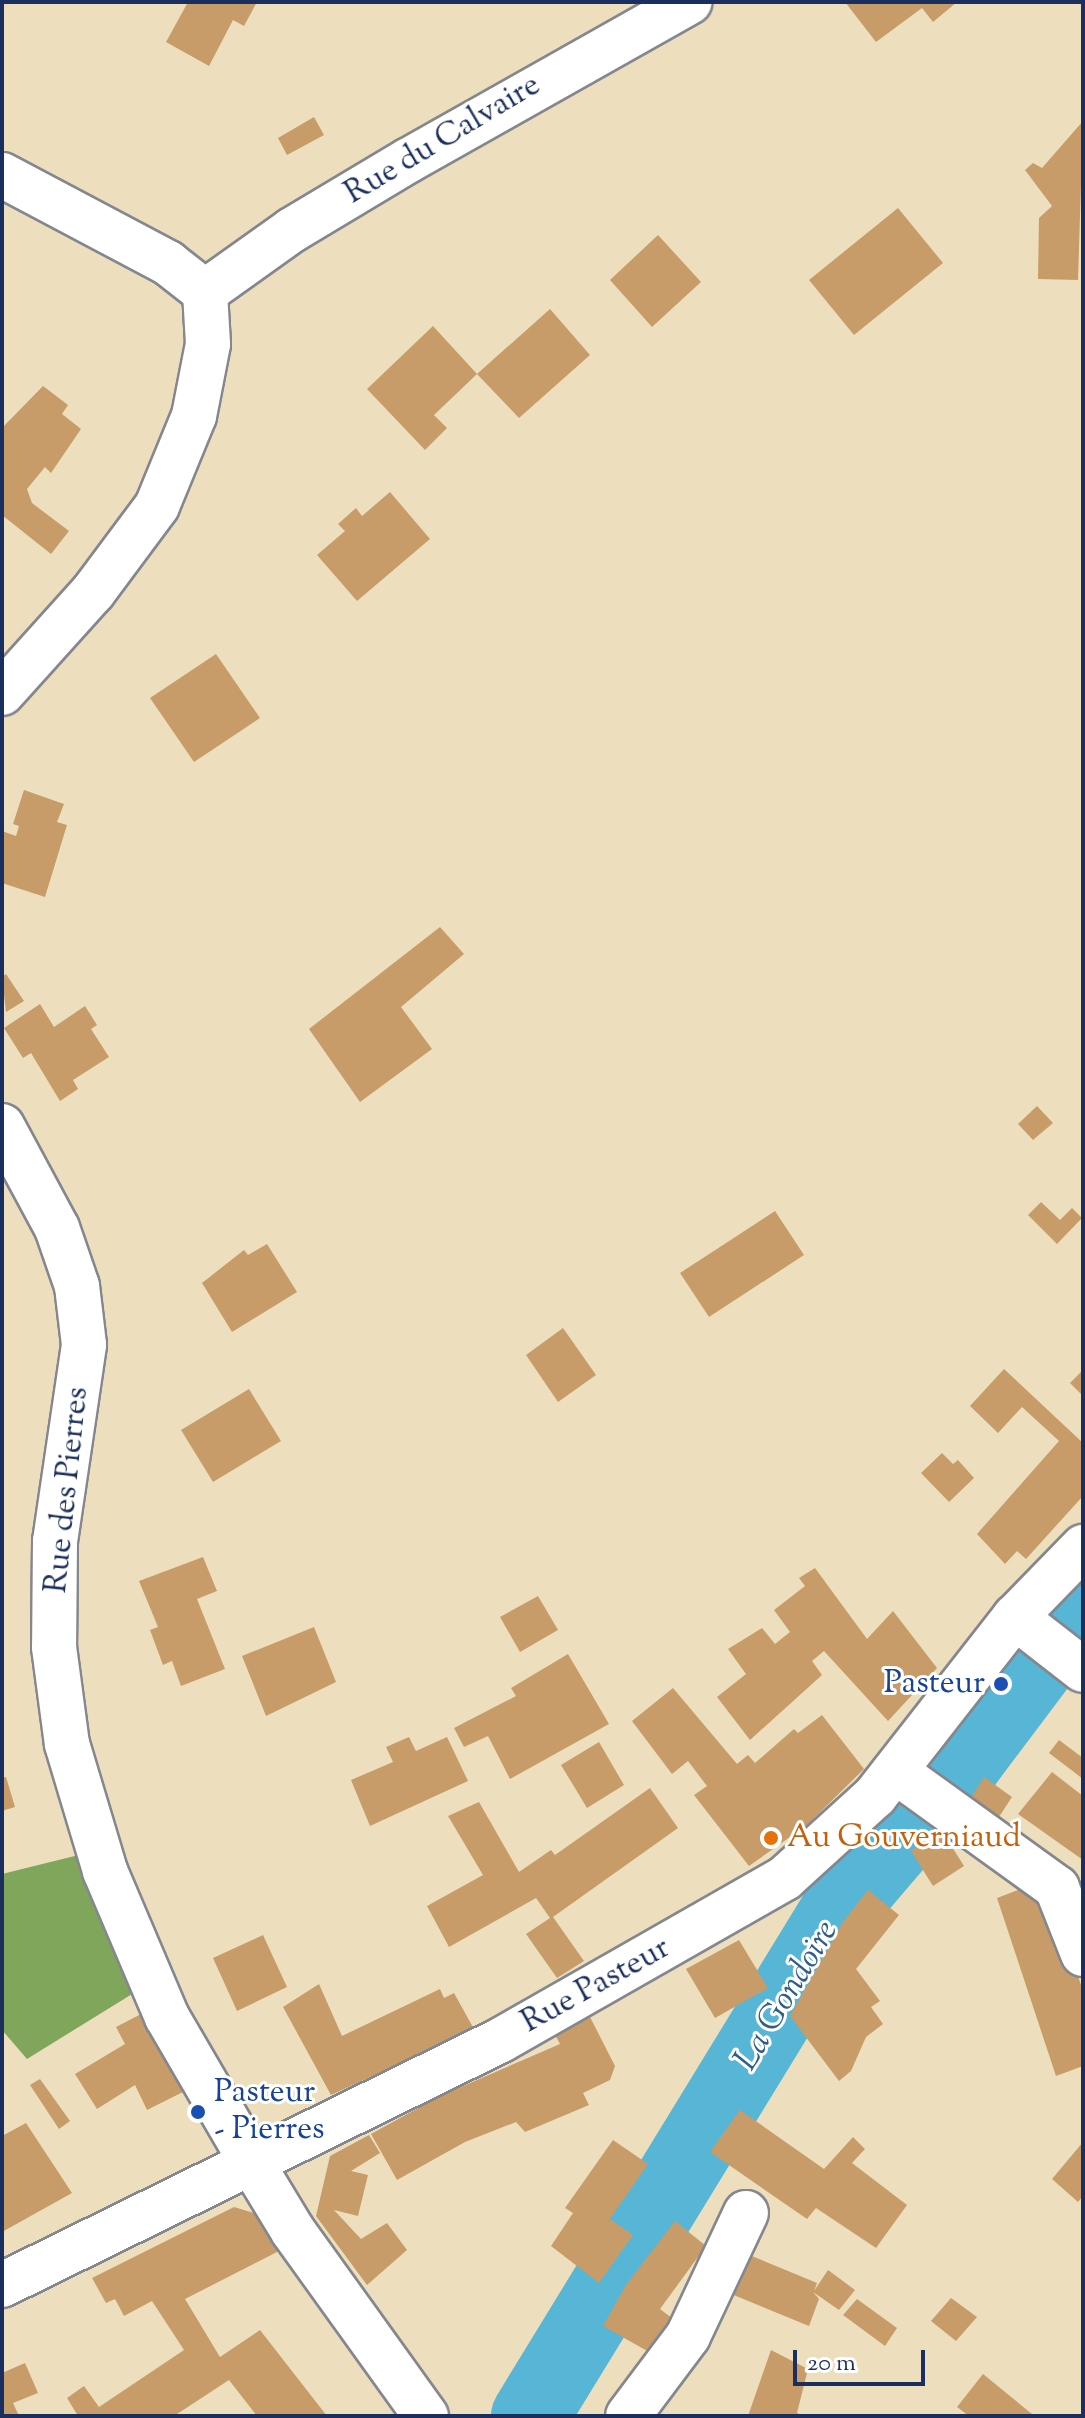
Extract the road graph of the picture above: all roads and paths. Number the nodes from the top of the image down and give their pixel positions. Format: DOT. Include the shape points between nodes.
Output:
graph roads {
  1 [pos="689,2"];
  2 [pos="2,175"];
  3 [pos="205,292"];
  4 [pos="2,693"];
  5 [pos="2,1126"];
  6 [pos="1083,1547"];
  7 [pos="1050,1645"];
  8 [pos="920,1788"];
  9 [pos="1083,1954"];
  10 [pos="253,2165"];
  11 [pos="746,2213"];
  12 [pos="2,2285"];
  13 [pos="426,2416"];
  14 [pos="628,2416"];
  1 -- 3 [label="street, Rue du Calvaire" via="538,83 318,214"];
  2 -- 3 [label="street" via="168,263"];
  3 -- 4 [label="street" via="208,344 194,416 157,506 76,613"];
  5 -- 10 [label="street, Rue des Pierres" via="57,1228 77,1286 84,1345 55,1541 54,1647 67,1744 105,1871 167,2017"];
  6 -- 7 [label="street, Rue Pasteur"];
  7 -- 8 [label="street, Rue Pasteur"];
  8 -- 9 [label="street" via="1057,1888"];
  8 -- 10 [label="street, Rue Pasteur" via="773,1885 501,2040"];
  10 -- 12 [label="street, Rue Pasteur"];
  10 -- 13 [label="street, Rue des Pierres" via="293,2231"];
  11 -- 14 [label="street" via="688,2336"];
}
